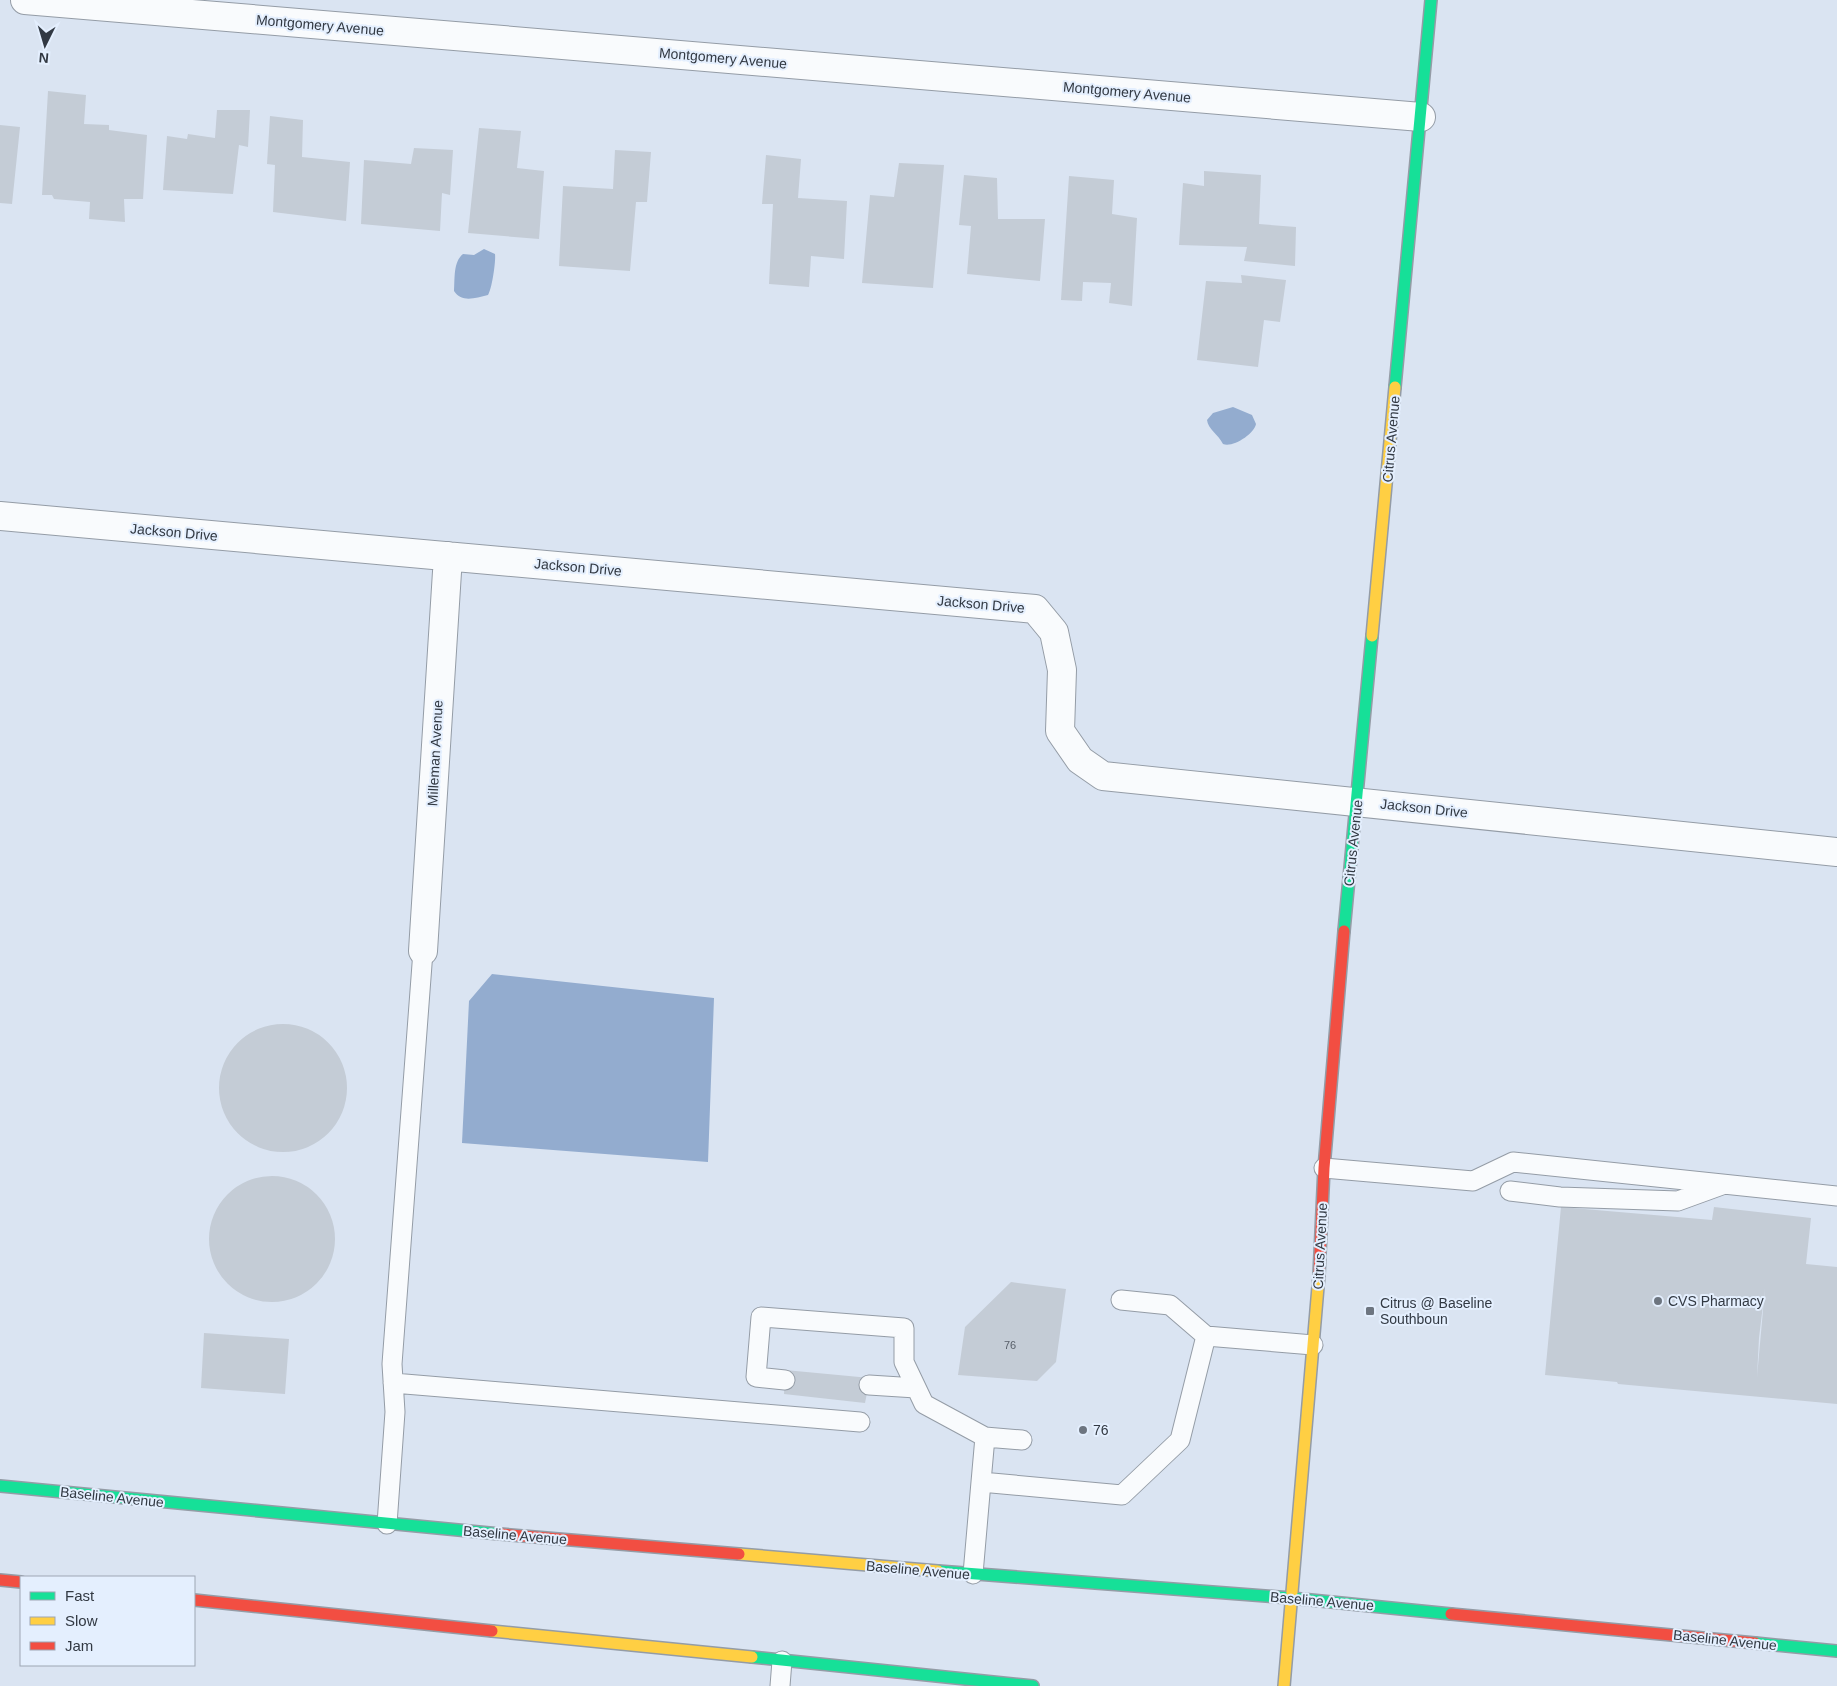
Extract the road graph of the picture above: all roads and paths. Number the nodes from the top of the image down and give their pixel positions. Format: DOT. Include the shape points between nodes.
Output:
graph roads {
  1 [pos="25,0"];
  2 [pos="1431,0"];
  3 [pos="1421,117"];
  4 [pos="0,516"];
  5 [pos="448,556"];
  6 [pos="1358,801"];
  7 [pos="1837,852"];
  8 [pos="423,951"];
  9 [pos="1324,1168"];
  10 [pos="1725,1184"];
  11 [pos="1510,1191"];
  12 [pos="1837,1196"];
  13 [pos="1121,1300"];
  14 [pos="1206,1336"];
  15 [pos="1313,1346"];
  16 [pos="785,1380"];
  17 [pos="393,1382"];
  18 [pos="868,1385"];
  19 [pos="916,1388"];
  20 [pos="860,1422"];
  21 [pos="985,1437"];
  22 [pos="1022,1440"];
  23 [pos="982,1482"];
  24 [pos="0,1486"];
  25 [pos="387,1524"];
  26 [pos="973,1574"];
  27 [pos="0,1580"];
  28 [pos="20,1582"];
  29 [pos="1291,1598"];
  30 [pos="195,1600"];
  31 [pos="1837,1651"];
  32 [pos="782,1661"];
  33 [pos="780,1686"];
  34 [pos="1033,1686"];
  35 [pos="1284,1686"];
  1 -- 3 [label="street, Montgomery Avenue"];
  2 -- 3 [label="main road, Citrus Avenue"];
  3 -- 6 [label="main road, Citrus Avenue"];
  4 -- 5 [label="street, Jackson Drive"];
  5 -- 6 [label="street, Jackson Drive" via="1035,609 1054,632 1062,670 1060,731 1080,760 1103,776"];
  5 -- 8 [label="street, Milleman Avenue"];
  6 -- 7 [label="street, Jackson Drive"];
  6 -- 9 [label="main road, Citrus Avenue"];
  8 -- 17 [label="lane"];
  9 -- 10 [label="lane" via="1473,1181 1513,1162"];
  9 -- 15 [label="main road, Citrus Avenue"];
  10 -- 11 [label="lane" via="1678,1201 1560,1197"];
  10 -- 12 [label="lane"];
  13 -- 14 [label="lane" via="1170,1304"];
  14 -- 15 [label="lane"];
  14 -- 23 [label="lane" via="1180,1440 1122,1495"];
  15 -- 29 [label="main road, Citrus Avenue"];
  16 -- 19 [label="lane" via="756,1377 761,1317 904,1328 904,1362"];
  17 -- 20 [label="lane"];
  17 -- 25 [label="lane" via="395,1412"];
  18 -- 19 [label="lane"];
  19 -- 21 [label="lane" via="924,1404"];
  21 -- 22 [label="lane"];
  21 -- 23 [label="lane"];
  23 -- 26 [label="lane"];
  24 -- 25 [label="main road, Baseline Avenue"];
  25 -- 26 [label="main road, Baseline Avenue"];
  26 -- 29 [label="main road, Baseline Avenue"];
  27 -- 28 [label="main road"];
  29 -- 31 [label="main road, Baseline Avenue"];
  29 -- 35 [label="main road, Citrus Avenue"];
  30 -- 32 [label="main road"];
  32 -- 33 [label="lane"];
  32 -- 34 [label="main road"];
}
